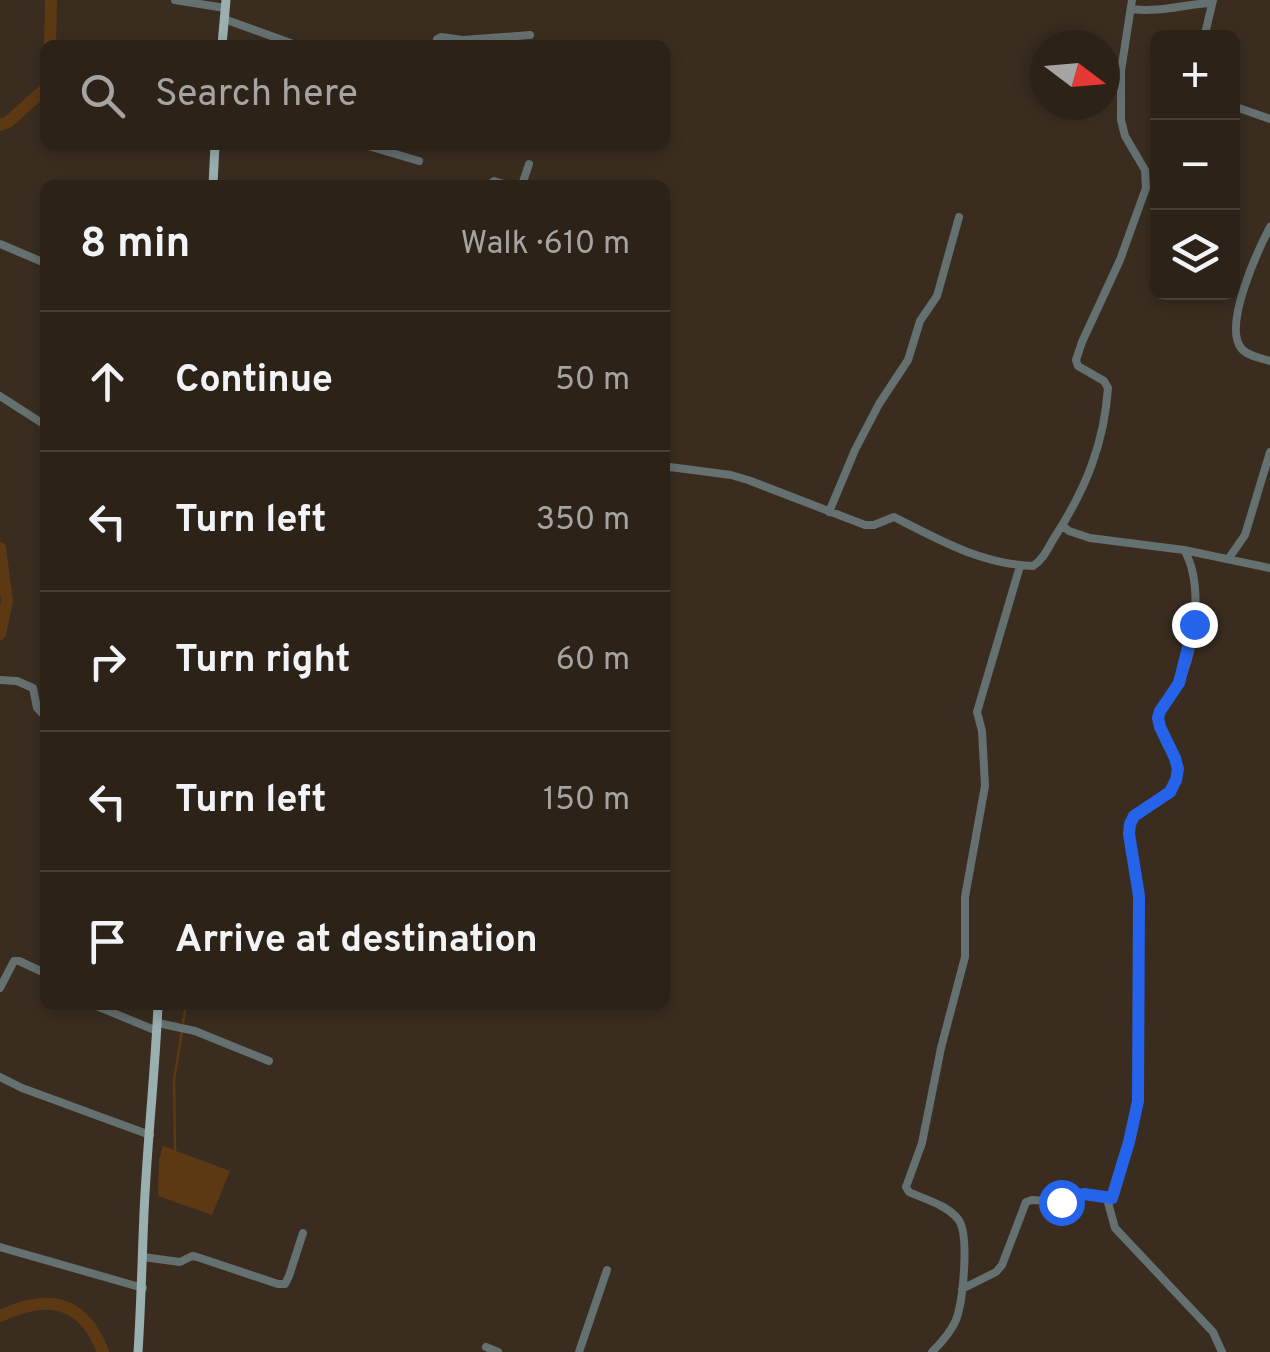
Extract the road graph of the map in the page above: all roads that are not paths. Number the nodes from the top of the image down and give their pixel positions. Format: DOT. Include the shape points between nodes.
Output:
graph roads {
  1 [pos="175,0"];
  2 [pos="1213,1"];
  3 [pos="1132,5"];
  4 [pos="225,9"];
  5 [pos="1206,30"];
  6 [pos="530,34"];
  7 [pos="222,40"];
  8 [pos="286,40"];
  9 [pos="458,40"];
  10 [pos="1240,108"];
  11 [pos="1270,119"];
  12 [pos="216,150"];
  13 [pos="383,150"];
  14 [pos="419,161"];
  15 [pos="529,164"];
  16 [pos="212,180"];
  17 [pos="524,180"];
  18 [pos="959,217"];
  19 [pos="1270,226"];
  20 [pos="0,244"];
  21 [pos="40,261"];
  22 [pos="1270,361"];
  23 [pos="0,396"];
  24 [pos="40,422"];
  25 [pos="1270,452"];
  26 [pos="670,466"];
  27 [pos="829,512"];
  28 [pos="1063,526"];
  29 [pos="1184,550"];
  30 [pos="1229,558"];
  31 [pos="1020,566"];
  32 [pos="1270,568"];
  33 [pos="0,680"];
  34 [pos="40,711"];
  35 [pos="40,971"];
  36 [pos="0,988"];
  37 [pos="109,1010"];
  38 [pos="158,1010"];
  39 [pos="158,1027"];
  40 [pos="268,1060"];
  41 [pos="0,1077"];
  42 [pos="150,1135"];
  43 [pos="1107,1199"];
  44 [pos="303,1233"];
  45 [pos="0,1247"];
  46 [pos="143,1257"];
  47 [pos="607,1270"];
  48 [pos="143,1288"];
  49 [pos="962,1289"];
  50 [pos="486,1347"];
  51 [pos="138,1352"];
  52 [pos="498,1352"];
  53 [pos="579,1352"];
  54 [pos="932,1352"];
  55 [pos="1222,1352"];
  1 -- 4 [label="street"];
  2 -- 3 [label="street" via="1159,10"];
  2 -- 5 [label="street"];
  3 -- 28 [label="street" via="1121,120 1146,188 1076,360 1108,391 1092,470"];
  4 -- 7 [label="main road"];
  4 -- 8 [label="street"];
  6 -- 9 [label="street"];
  10 -- 11 [label="street"];
  12 -- 16 [label="main road"];
  13 -- 14 [label="street"];
  15 -- 17 [label="street"];
  18 -- 27 [label="street" via="939,290 918,324 908,360 854,450"];
  19 -- 22 [label="street" via="1242,294 1236,338 1247,353"];
  20 -- 21 [label="street"];
  23 -- 24 [label="street"];
  25 -- 30 [label="street" via="1245,534"];
  26 -- 27 [label="street" via="748,480"];
  27 -- 31 [label="street" via="869,525 894,517 992,562"];
  28 -- 29 [label="street" via="1090,538"];
  28 -- 31 [label="street" via="1044,558"];
  29 -- 30 [label="street"];
  29 -- 43 [label="street" via="1194,578 1194,624 1179,683 1158,718 1175,758 1176,780 1130,824 1139,896 1138,1101"];
  30 -- 32 [label="street"];
  31 -- 49 [label="street" via="977,712 984,786 965,898 964,967 906,1187 960,1221"];
  33 -- 34 [label="street" via="33,688"];
  35 -- 36 [label="street" via="14,961"];
  37 -- 39 [label="street"];
  38 -- 39 [label="main road"];
  39 -- 40 [label="street" via="195,1031"];
  39 -- 42 [label="main road"];
  41 -- 42 [label="street"];
  42 -- 46 [label="main road"];
  43 -- 49 [label="street" via="1080,1194 1061,1202 1026,1202 999,1268"];
  43 -- 55 [label="street" via="1114,1228 1212,1332"];
  44 -- 46 [label="street" via="284,1284 192,1256 180,1262"];
  45 -- 48 [label="street"];
  46 -- 48 [label="main road"];
  47 -- 53 [label="street"];
  48 -- 51 [label="main road"];
  49 -- 54 [label="street" via="955,1323"];
  50 -- 52 [label="street"];
}
